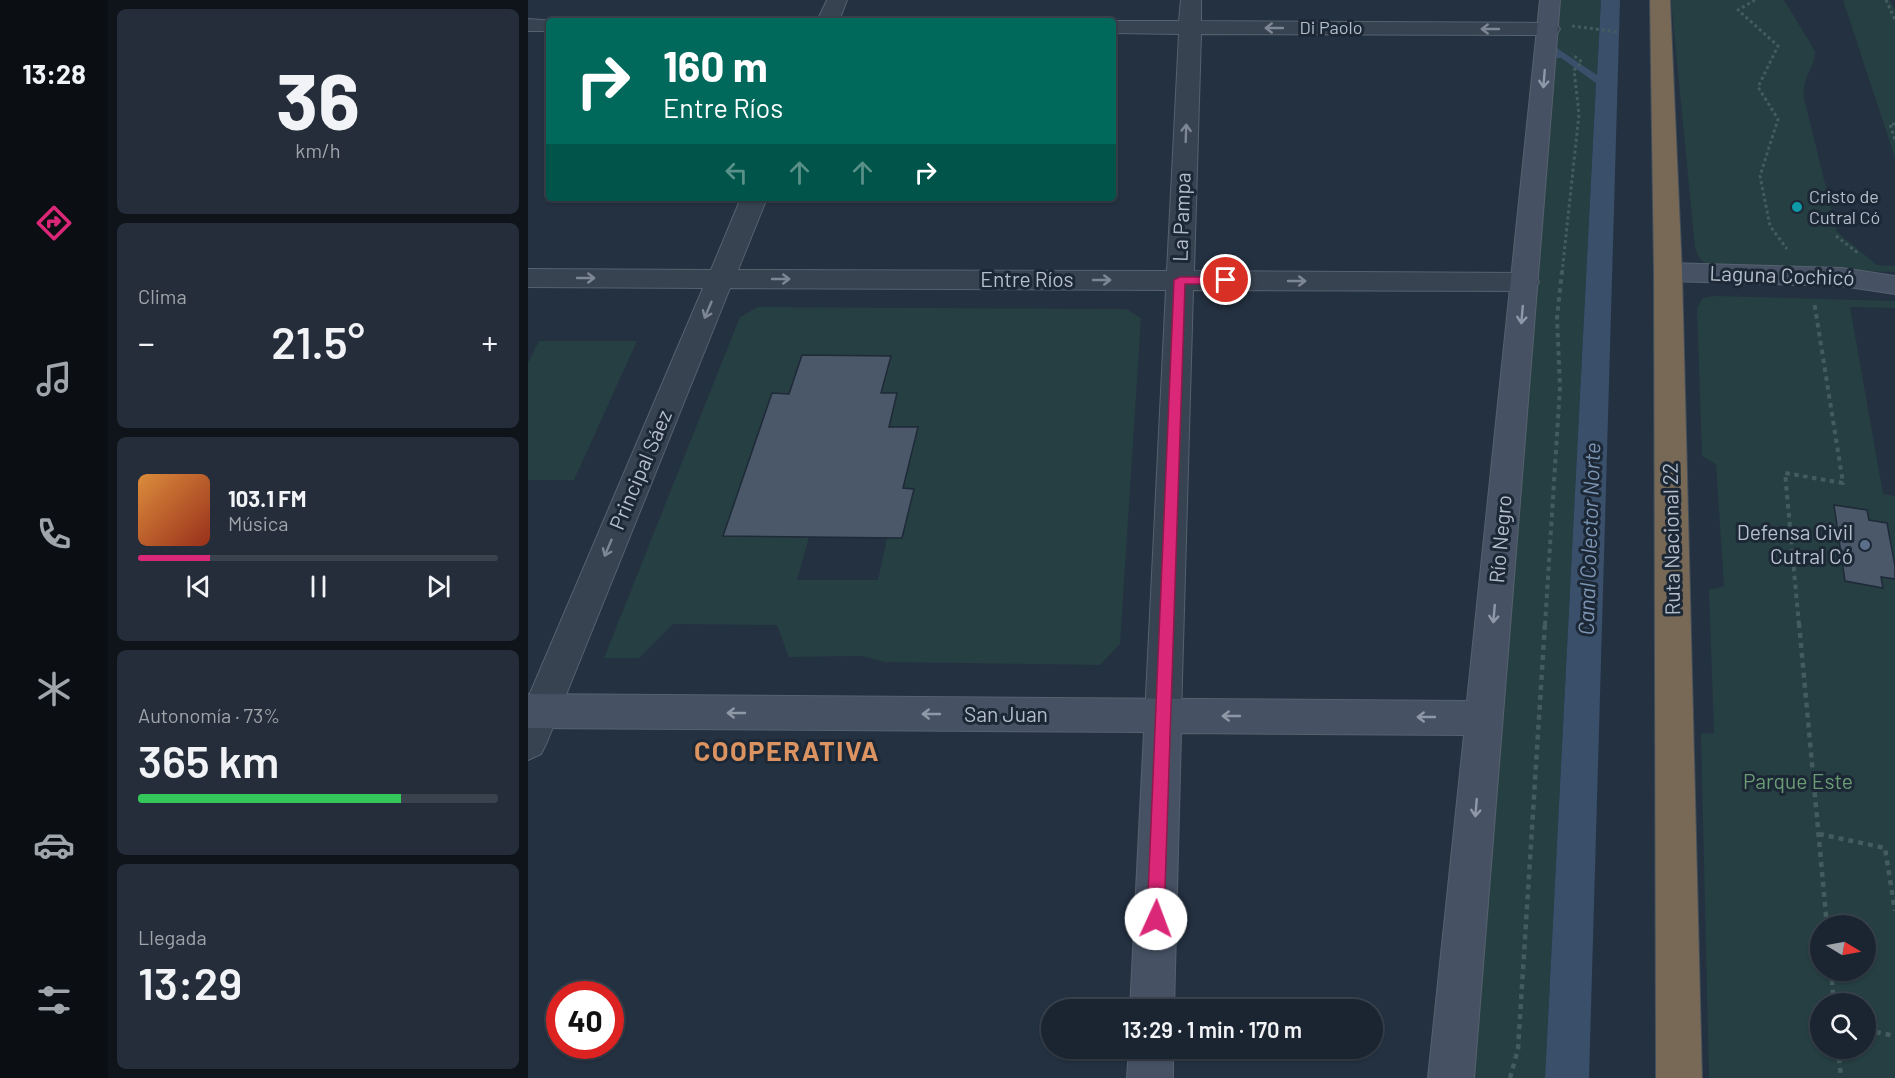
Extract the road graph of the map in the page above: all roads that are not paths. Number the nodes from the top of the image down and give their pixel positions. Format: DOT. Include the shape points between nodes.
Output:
graph roads {
  1 [pos="837,0"];
  2 [pos="1660,0"];
  3 [pos="1190,14"];
  4 [pos="829,18"];
  5 [pos="1554,18"];
  6 [pos="528,25"];
  7 [pos="546,25"];
  8 [pos="1116,26"];
  9 [pos="753,201"];
  10 [pos="528,278"];
  11 [pos="721,279"];
  12 [pos="1180,280"];
  13 [pos="1668,280"];
  14 [pos="1525,282"];
  15 [pos="1895,286"];
  16 [pos="1163,716"];
  17 [pos="1485,718"];
  18 [pos="532,722"];
  19 [pos="1152,999"];
  20 [pos="1151,1059"];
  21 [pos="1150,1078"];
  22 [pos="1451,1078"];
  23 [pos="1678,1078"];
  1 -- 4 [label="street"];
  2 -- 13 [label="highway, Ruta Nacional 22"];
  5 -- 3 [label="street, Di Paolo, one-way"];
  3 -- 8 [label="street, Di Paolo"];
  12 -- 3 [label="street, La Pampa, one-way"];
  5 -- 14 [label="street, Río Negro, one-way"];
  6 -- 7 [label="street"];
  9 -- 11 [label="street, Principal Sáez"];
  10 -- 11 [label="street, Entre Ríos, one-way"];
  11 -- 12 [label="street, Entre Ríos, one-way"];
  11 -- 18 [label="street, Principal Sáez, one-way"];
  12 -- 14 [label="street, Entre Ríos, one-way"];
  12 -- 16 [label="street, La Pampa"];
  13 -- 15 [label="street, Laguna Cochicó" via="1846,293"];
  13 -- 23 [label="highway, Ruta Nacional 22"];
  14 -- 17 [label="street, Río Negro, one-way"];
  17 -- 16 [label="street, San Juan, one-way"];
  16 -- 18 [label="street, San Juan, one-way"];
  16 -- 19 [label="street, La Pampa"];
  17 -- 22 [label="street, Río Negro, one-way"];
  20 -- 21 [label="street"];
}
